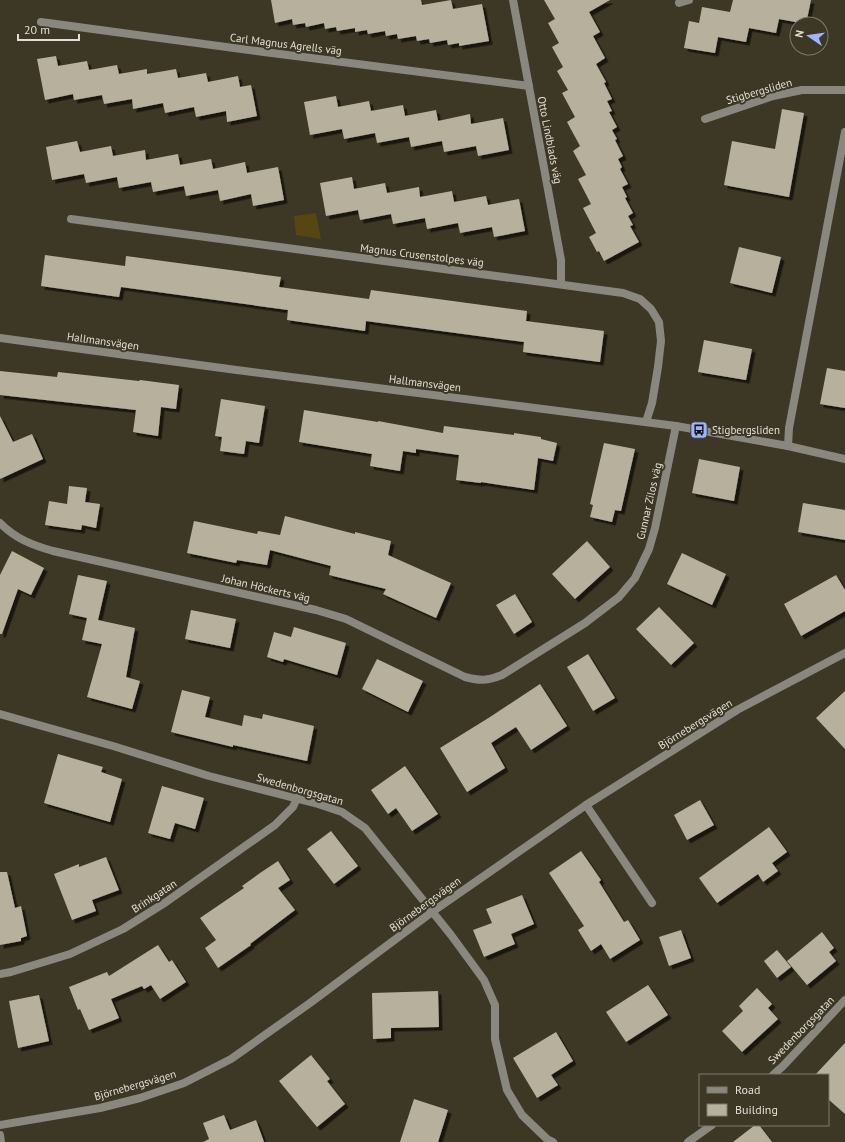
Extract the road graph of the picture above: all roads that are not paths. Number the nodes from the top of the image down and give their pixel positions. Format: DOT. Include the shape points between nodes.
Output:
graph roads {
  1 [pos="513,0"];
  2 [pos="690,0"];
  3 [pos="679,3"];
  4 [pos="41,22"];
  5 [pos="529,86"];
  6 [pos="845,90"];
  7 [pos="705,118"];
  8 [pos="845,132"];
  9 [pos="70,219"];
  10 [pos="561,284"];
  11 [pos="0,338"];
  12 [pos="646,422"];
  13 [pos="676,426"];
  14 [pos="788,446"];
  15 [pos="845,459"];
  16 [pos="0,523"];
  17 [pos="845,653"];
  18 [pos="521,663"];
  19 [pos="0,714"];
  20 [pos="297,798"];
  21 [pos="586,805"];
  22 [pos="652,903"];
  23 [pos="432,912"];
  24 [pos="0,974"];
  25 [pos="845,1000"];
  26 [pos="774,1074"];
  27 [pos="0,1125"];
  28 [pos="711,1126"];
  29 [pos="0,1135"];
  30 [pos="1,1142"];
  31 [pos="553,1142"];
  32 [pos="688,1142"];
  1 -- 5 [label="street, Otto Lindblads väg"];
  2 -- 3 [label="street"];
  4 -- 5 [label="street, Carl Magnus Agrells väg"];
  5 -- 10 [label="street, Otto Lindblads väg" via="561,260"];
  6 -- 7 [label="street, Stigbergsliden" via="802,90 773,96"];
  8 -- 14 [label="street" via="789,428"];
  9 -- 10 [label="street, Magnus Crusenstolpes väg"];
  10 -- 12 [label="street, Magnus Crusenstolpes väg" via="623,293 640,299 651,309 659,322 661,341 652,403"];
  11 -- 12 [label="street, Hallmansvägen"];
  12 -- 13 [label="street, Hallmansvägen"];
  13 -- 14 [label="street, Hallmansvägen"];
  13 -- 18 [label="street, Gunnar Zilos väg" via="655,528 649,549 635,578 619,597 585,623"];
  14 -- 15 [label="street, Hallmansvägen"];
  16 -- 18 [label="street, Johan Höckerts väg" via="29,544 53,551 346,619 476,680 489,680"];
  17 -- 21 [label="street, Björnebergsvägen" via="737,710"];
  19 -- 20 [label="street, Swedenborgsgatan" via="210,776"];
  20 -- 23 [label="street, Swedenborgsgatan" via="342,812 365,828"];
  20 -- 24 [label="street, Brinkgatan" via="275,825 123,929 70,954"];
  21 -- 22 [label="street"];
  21 -- 23 [label="street, Björnebergsvägen"];
  23 -- 27 [label="street, Björnebergsvägen" via="231,1059 191,1079 140,1098 100,1108"];
  23 -- 31 [label="street, Swedenborgsgatan" via="484,980 495,1004 495,1039 507,1090 522,1116"];
  25 -- 26 [label="street, Swedenborgsgatan"];
  28 -- 32 [label="street"];
  29 -- 30 [label="street"];
}
